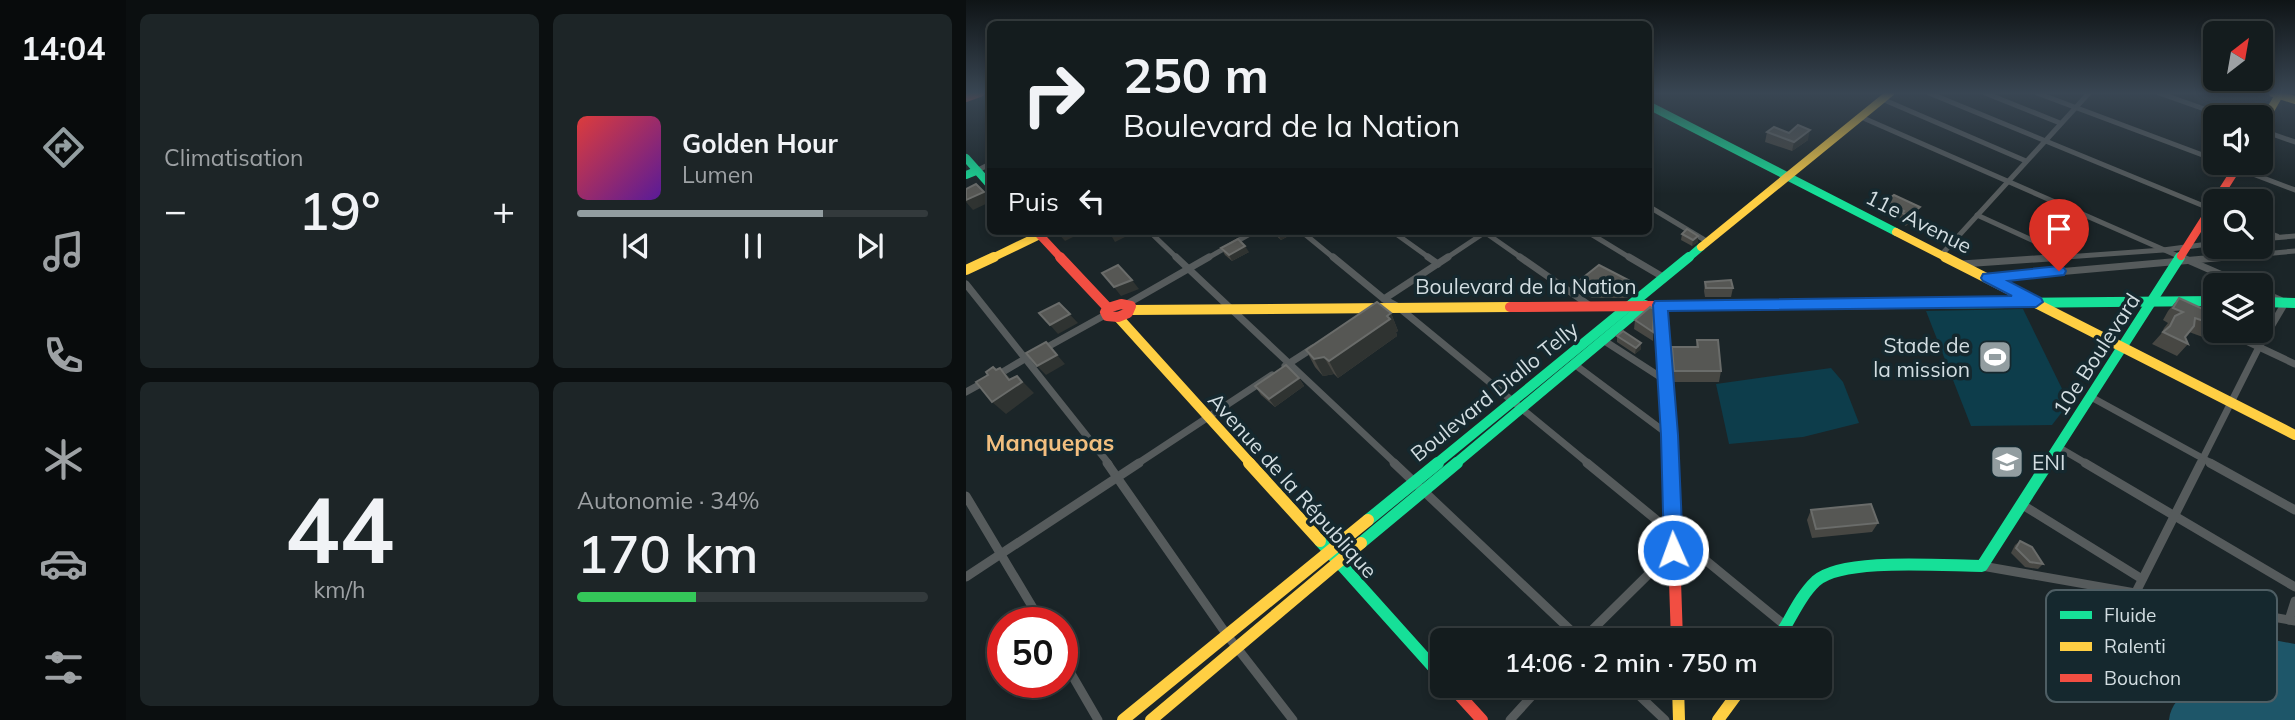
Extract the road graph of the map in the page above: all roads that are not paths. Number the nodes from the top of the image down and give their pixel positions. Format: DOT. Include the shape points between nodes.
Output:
graph roads {
  1 [pos="1691,127"];
  2 [pos="1849,127"];
  3 [pos="1883,127"];
  4 [pos="1952,127"];
  5 [pos="2011,127"];
  6 [pos="2057,127"];
  7 [pos="2127,127"];
  8 [pos="2273,133"];
  9 [pos="2044,140"];
  10 [pos="2295,142"];
  11 [pos="2203,155"];
  12 [pos="966,158"];
  13 [pos="2026,161"];
  14 [pos="987,165"];
  15 [pos="971,173"];
  16 [pos="2261,175"];
  17 [pos="1788,176"];
  18 [pos="2007,182"];
  19 [pos="987,183"];
  20 [pos="2295,190"];
  21 [pos="2203,206"];
  22 [pos="1652,208"];
  23 [pos="1977,215"];
  24 [pos="2203,223"];
  25 [pos="1035,235"];
  26 [pos="1044,235"];
  27 [pos="1153,235"];
  28 [pos="1248,235"];
  29 [pos="1306,235"];
  30 [pos="1397,235"];
  31 [pos="1480,235"];
  32 [pos="1489,235"];
  33 [pos="1593,235"];
  34 [pos="2273,235"];
  35 [pos="2295,236"];
  36 [pos="2279,237"];
  37 [pos="2273,238"];
  38 [pos="1708,242"];
  39 [pos="2203,244"];
  40 [pos="2185,246"];
  41 [pos="2163,250"];
  42 [pos="2295,251"];
  43 [pos="1942,254"];
  44 [pos="2068,257"];
  45 [pos="2180,259"];
  46 [pos="1437,264"];
  47 [pos="1961,264"];
  48 [pos="1189,268"];
  49 [pos="966,270"];
  50 [pos="2215,273"];
  51 [pos="1663,277"];
  52 [pos="1988,278"];
  53 [pos="966,284"];
  54 [pos="2273,297"];
  55 [pos="1384,299"];
  56 [pos="2157,300"];
  57 [pos="2203,301"];
  58 [pos="2036,302"];
  59 [pos="2273,303"];
  60 [pos="2292,304"];
  61 [pos="1630,305"];
  62 [pos="1645,305"];
  63 [pos="1660,305"];
  64 [pos="1397,306"];
  65 [pos="1590,306"];
  66 [pos="1129,307"];
  67 [pos="1375,307"];
  68 [pos="1233,310"];
  69 [pos="2182,310"];
  70 [pos="1107,311"];
  71 [pos="1363,315"];
  72 [pos="1118,317"];
  73 [pos="1603,341"];
  74 [pos="1322,342"];
  75 [pos="2250,343"];
  76 [pos="2124,346"];
  77 [pos="2259,347"];
  78 [pos="1025,359"];
  79 [pos="1289,364"];
  80 [pos="1574,364"];
  81 [pos="2295,364"];
  82 [pos="1665,380"];
  83 [pos="966,392"];
  84 [pos="2091,397"];
  85 [pos="1513,401"];
  86 [pos="2231,402"];
  87 [pos="1521,409"];
  88 [pos="1207,418"];
  89 [pos="1670,435"];
  90 [pos="2295,435"];
  91 [pos="2058,447"];
  92 [pos="2203,458"];
  93 [pos="1119,477"];
  94 [pos="1414,482"];
  95 [pos="1423,491"];
  96 [pos="966,496"];
  97 [pos="2021,504"];
  98 [pos="2295,510"];
  99 [pos="2174,516"];
  100 [pos="1673,534"];
  101 [pos="1673,550"];
  102 [pos="1327,551"];
  103 [pos="1002,555"];
  104 [pos="1338,564"];
  105 [pos="1982,566"];
  106 [pos="966,577"];
  107 [pos="2142,579"];
  108 [pos="2295,587"];
  109 [pos="2112,590"];
  110 [pos="2136,590"];
  111 [pos="2295,601"];
  112 [pos="1033,607"];
  113 [pos="2292,620"];
  114 [pos="1787,627"];
  115 [pos="1568,628"];
  116 [pos="1593,628"];
  117 [pos="1676,628"];
  118 [pos="1227,635"];
  119 [pos="1237,648"];
  120 [pos="1430,664"];
  121 [pos="1078,686"];
  122 [pos="1462,698"];
  123 [pos="1530,698"];
  124 [pos="1642,698"];
  125 [pos="1678,698"];
  126 [pos="1734,698"];
  127 [pos="1098,720"];
  128 [pos="1123,720"];
  129 [pos="1151,720"];
  130 [pos="1293,720"];
  131 [pos="1482,720"];
  132 [pos="1510,720"];
  133 [pos="1665,720"];
  134 [pos="1679,720"];
  135 [pos="1718,720"];
  1 -- 17 [label="main road, 11e Avenue"];
  2 -- 17 [label="main road, Boulevard Diallo Telly"];
  3 -- 18 [label="street"];
  4 -- 13 [label="street"];
  5 -- 9 [label="street"];
  6 -- 9 [label="street"];
  7 -- 11 [label="street"];
  8 -- 10 [label="street"];
  9 -- 13 [label="street"];
  9 -- 21 [label="street"];
  12 -- 15 [label="main road"];
  13 -- 18 [label="street"];
  14 -- 15 [label="street"];
  15 -- 19 [label="main road"];
  16 -- 20 [label="street"];
  17 -- 38 [label="main road, Boulevard Diallo Telly"];
  17 -- 43 [label="main road, 11e Avenue"];
  18 -- 23 [label="street"];
  18 -- 41 [label="street"];
  22 -- 38 [label="street"];
  23 -- 43 [label="street"];
  23 -- 44 [label="street"];
  24 -- 40 [label="main road, 10e Boulevard"];
  25 -- 49 [label="main road"];
  26 -- 70 [label="main road"];
  27 -- 48 [label="street"];
  28 -- 48 [label="street"];
  29 -- 55 [label="street"];
  30 -- 46 [label="street"];
  31 -- 46 [label="street"];
  32 -- 65 [label="street"];
  33 -- 51 [label="street"];
  34 -- 36 [label="street"];
  35 -- 36 [label="street"];
  36 -- 37 [label="street"];
  38 -- 51 [label="main road, Boulevard Diallo Telly"];
  39 -- 40 [label="street"];
  40 -- 41 [label="street"];
  40 -- 45 [label="main road, 10e Boulevard"];
  41 -- 44 [label="street"];
  41 -- 45 [label="street"];
  42 -- 45 [label="street"];
  43 -- 47 [label="main road, 11e Avenue"];
  44 -- 47 [label="street"];
  45 -- 50 [label="street"];
  45 -- 52 [label="street"];
  45 -- 56 [label="main road, 10e Boulevard"];
  46 -- 55 [label="street"];
  47 -- 52 [label="main road, 11e Avenue"];
  48 -- 66 [label="street"];
  48 -- 68 [label="street"];
  51 -- 61 [label="main road, Boulevard Diallo Telly"];
  52 -- 58 [label="main road, 11e Avenue"];
  53 -- 78 [label="street"];
  54 -- 60 [label="street"];
  55 -- 64 [label="street"];
  56 -- 57 [label="main road, Boulevard de la Nation"];
  56 -- 58 [label="main road, Boulevard de la Nation"];
  56 -- 69 [label="street"];
  56 -- 76 [label="main road, 10e Boulevard"];
  58 -- 63 [label="main road, Boulevard de la Nation"];
  58 -- 76 [label="main road, 11e Avenue"];
  59 -- 60 [label="main road"];
  60 -- 77 [label="street"];
  61 -- 62 [label="main road, Boulevard de la Nation"];
  61 -- 65 [label="main road, Boulevard de la Nation"];
  61 -- 85 [label="main road, Boulevard Diallo Telly"];
  62 -- 63 [label="main road, Boulevard de la Nation"];
  62 -- 73 [label="main road, Boulevard Diallo Telly"];
  63 -- 82 [label="main road"];
  64 -- 65 [label="main road, Boulevard de la Nation"];
  64 -- 67 [label="main road, Boulevard de la Nation"];
  64 -- 85 [label="street"];
  66 -- 68 [label="main road, Boulevard de la Nation"];
  66 -- 70 [label="main road, Boulevard de la Nation"];
  66 -- 72 [label="main road"];
  67 -- 68 [label="main road, Boulevard de la Nation"];
  67 -- 71 [label="street"];
  68 -- 79 [label="street"];
  70 -- 72 [label="main road" via="1109,317"];
  70 -- 78 [label="street"];
  72 -- 88 [label="main road, Avenue de la République"];
  73 -- 80 [label="main road, Boulevard Diallo Telly"];
  73 -- 82 [label="street"];
  74 -- 79 [label="street"];
  75 -- 77 [label="street"];
  76 -- 84 [label="main road, 10e Boulevard"];
  76 -- 86 [label="main road, 11e Avenue"];
  77 -- 81 [label="street"];
  77 -- 86 [label="street"];
  78 -- 83 [label="street"];
  78 -- 93 [label="street"];
  79 -- 88 [label="street"];
  79 -- 94 [label="street"];
  80 -- 87 [label="main road, Boulevard Diallo Telly"];
  80 -- 89 [label="street"];
  82 -- 89 [label="main road"];
  84 -- 91 [label="main road, 10e Boulevard"];
  84 -- 92 [label="street"];
  85 -- 87 [label="street"];
  85 -- 94 [label="main road, Boulevard Diallo Telly"];
  86 -- 90 [label="main road, 11e Avenue"];
  86 -- 92 [label="street"];
  87 -- 95 [label="main road, Boulevard Diallo Telly"];
  87 -- 100 [label="street"];
  88 -- 93 [label="street"];
  88 -- 102 [label="main road, Avenue de la République"];
  89 -- 100 [label="main road"];
  91 -- 97 [label="main road, 10e Boulevard"];
  91 -- 99 [label="street"];
  92 -- 98 [label="street"];
  92 -- 99 [label="street"];
  93 -- 103 [label="street"];
  93 -- 118 [label="street"];
  94 -- 95 [label="street"];
  94 -- 102 [label="main road, Boulevard Diallo Telly"];
  95 -- 104 [label="main road, Boulevard Diallo Telly"];
  95 -- 115 [label="street"];
  96 -- 103 [label="street"];
  97 -- 105 [label="main road, 10e Boulevard"];
  97 -- 107 [label="street"];
  99 -- 107 [label="street"];
  99 -- 108 [label="street"];
  100 -- 101 [label="main road"];
  100 -- 114 [label="street"];
  101 -- 116 [label="street"];
  101 -- 117 [label="main road"];
  102 -- 104 [label="main road, Avenue de la République"];
  102 -- 118 [label="main road, Boulevard Diallo Telly"];
  103 -- 106 [label="street"];
  103 -- 112 [label="street"];
  104 -- 119 [label="main road, Boulevard Diallo Telly"];
  104 -- 120 [label="main road, Avenue de la République"];
  105 -- 109 [label="street"];
  105 -- 114 [label="main road" via="1833,572 1820,581"];
  107 -- 110 [label="street"];
  111 -- 113 [label="street"];
  118 -- 119 [label="street"];
  118 -- 128 [label="main road, Boulevard Diallo Telly"];
  119 -- 129 [label="main road, Boulevard Diallo Telly"];
  119 -- 130 [label="street"];
  121 -- 127 [label="street"];
  122 -- 131 [label="main road"];
  123 -- 132 [label="street"];
  124 -- 133 [label="street"];
  125 -- 134 [label="main road"];
  126 -- 135 [label="main road"];
}
